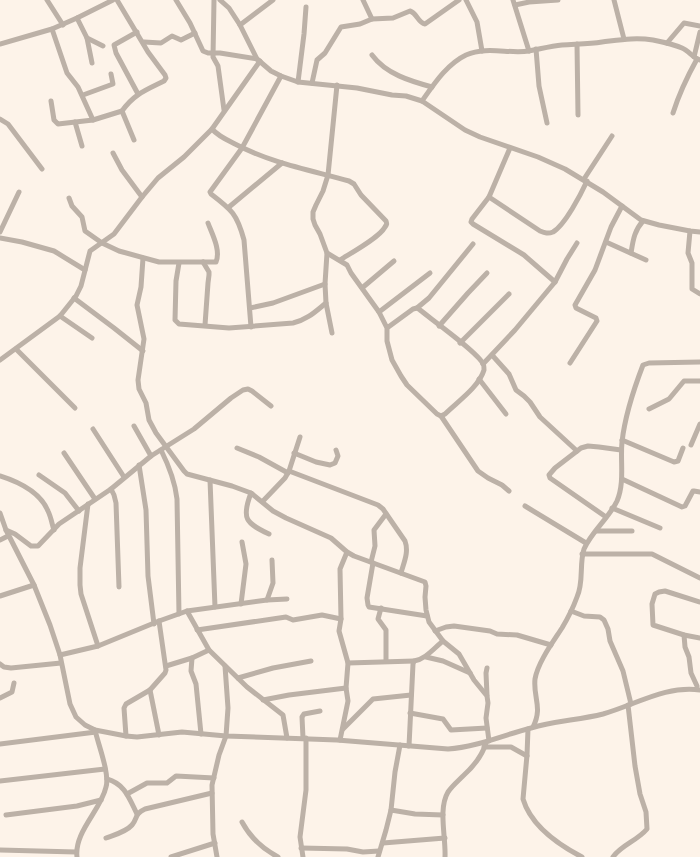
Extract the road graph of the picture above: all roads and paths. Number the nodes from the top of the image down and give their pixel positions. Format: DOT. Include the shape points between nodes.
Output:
graph roads {
  1 [pos="47,0"];
  2 [pos="113,0"];
  3 [pos="117,0"];
  4 [pos="176,0"];
  5 [pos="214,0"];
  6 [pos="220,0"];
  7 [pos="273,0"];
  8 [pos="363,0"];
  9 [pos="459,0"];
  10 [pos="466,0"];
  11 [pos="558,0"];
  12 [pos="614,0"];
  13 [pos="514,2"];
  14 [pos="306,7"];
  15 [pos="77,18"];
  16 [pos="372,19"];
  17 [pos="63,25"];
  18 [pos="240,25"];
  19 [pos="700,26"];
  20 [pos="52,30"];
  21 [pos="137,32"];
  22 [pos="700,32"];
  23 [pos="195,33"];
  24 [pos="87,38"];
  25 [pos="624,39"];
  26 [pos="144,42"];
  27 [pos="667,43"];
  28 [pos="0,44"];
  29 [pos="576,44"];
  30 [pos="102,46"];
  31 [pos="536,49"];
  32 [pos="482,51"];
  33 [pos="529,51"];
  34 [pos="214,53"];
  35 [pos="372,55"];
  36 [pos="697,59"];
  37 [pos="259,60"];
  38 [pos="92,64"];
  39 [pos="111,74"];
  40 [pos="281,76"];
  41 [pos="298,82"];
  42 [pos="312,83"];
  43 [pos="337,85"];
  44 [pos="432,87"];
  45 [pos="138,94"];
  46 [pos="82,95"];
  47 [pos="51,101"];
  48 [pos="422,101"];
  49 [pos="224,110"];
  50 [pos="122,111"];
  51 [pos="673,113"];
  52 [pos="578,115"];
  53 [pos="0,120"];
  54 [pos="93,120"];
  55 [pos="75,122"];
  56 [pos="547,123"];
  57 [pos="212,129"];
  58 [pos="612,136"];
  59 [pos="134,140"];
  60 [pos="82,146"];
  61 [pos="242,148"];
  62 [pos="510,148"];
  63 [pos="113,153"];
  64 [pos="282,163"];
  65 [pos="42,169"];
  66 [pos="328,175"];
  67 [pos="586,180"];
  68 [pos="19,192"];
  69 [pos="142,197"];
  70 [pos="489,197"];
  71 [pos="70,198"];
  72 [pos="622,206"];
  73 [pos="229,207"];
  74 [pos="643,221"];
  75 [pos="208,223"];
  76 [pos="690,231"];
  77 [pos="0,232"];
  78 [pos="700,232"];
  79 [pos="0,238"];
  80 [pos="606,242"];
  81 [pos="102,243"];
  82 [pos="577,243"];
  83 [pos="473,244"];
  84 [pos="327,253"];
  85 [pos="631,253"];
  86 [pos="144,258"];
  87 [pos="340,260"];
  88 [pos="646,260"];
  89 [pos="394,261"];
  90 [pos="203,262"];
  91 [pos="179,263"];
  92 [pos="86,270"];
  93 [pos="430,273"];
  94 [pos="487,273"];
  95 [pos="555,282"];
  96 [pos="325,284"];
  97 [pos="362,288"];
  98 [pos="509,294"];
  99 [pos="700,294"];
  100 [pos="74,298"];
  101 [pos="326,303"];
  102 [pos="250,308"];
  103 [pos="417,308"];
  104 [pos="379,312"];
  105 [pos="60,316"];
  106 [pos="205,325"];
  107 [pos="439,326"];
  108 [pos="251,327"];
  109 [pos="386,328"];
  110 [pos="332,333"];
  111 [pos="92,338"];
  112 [pos="460,343"];
  113 [pos="16,349"];
  114 [pos="143,351"];
  115 [pos="492,355"];
  116 [pos="0,360"];
  117 [pos="700,362"];
  118 [pos="570,363"];
  119 [pos="484,364"];
  120 [pos="479,378"];
  121 [pos="700,381"];
  122 [pos="271,406"];
  123 [pos="74,408"];
  124 [pos="649,409"];
  125 [pos="506,414"];
  126 [pos="441,416"];
  127 [pos="700,424"];
  128 [pos="134,426"];
  129 [pos="94,429"];
  130 [pos="300,437"];
  131 [pos="622,440"];
  132 [pos="691,445"];
  133 [pos="164,448"];
  134 [pos="237,448"];
  135 [pos="683,448"];
  136 [pos="336,450"];
  137 [pos="621,450"];
  138 [pos="577,451"];
  139 [pos="294,452"];
  140 [pos="64,453"];
  141 [pos="151,456"];
  142 [pos="139,465"];
  143 [pos="288,472"];
  144 [pos="39,475"];
  145 [pos="0,476"];
  146 [pos="124,478"];
  147 [pos="622,479"];
  148 [pos="210,480"];
  149 [pos="110,489"];
  150 [pos="509,491"];
  151 [pos="700,492"];
  152 [pos="251,493"];
  153 [pos="95,499"];
  154 [pos="263,501"];
  155 [pos="88,504"];
  156 [pos="525,506"];
  157 [pos="612,508"];
  158 [pos="79,511"];
  159 [pos="0,513"];
  160 [pos="386,514"];
  161 [pos="606,517"];
  162 [pos="1,520"];
  163 [pos="660,528"];
  164 [pos="6,530"];
  165 [pos="54,530"];
  166 [pos="597,531"];
  167 [pos="632,531"];
  168 [pos="270,534"];
  169 [pos="8,536"];
  170 [pos="0,540"];
  171 [pos="242,542"];
  172 [pos="586,543"];
  173 [pos="347,552"];
  174 [pos="582,554"];
  175 [pos="272,560"];
  176 [pos="372,563"];
  177 [pos="401,572"];
  178 [pos="700,578"];
  179 [pos="34,585"];
  180 [pos="119,586"];
  181 [pos="0,596"];
  182 [pos="267,600"];
  183 [pos="287,600"];
  184 [pos="700,602"];
  185 [pos="241,604"];
  186 [pos="215,606"];
  187 [pos="381,608"];
  188 [pos="571,611"];
  189 [pos="187,612"];
  190 [pos="178,614"];
  191 [pos="426,616"];
  192 [pos="340,619"];
  193 [pos="156,622"];
  194 [pos="196,630"];
  195 [pos="435,631"];
  196 [pos="684,635"];
  197 [pos="700,638"];
  198 [pos="444,641"];
  199 [pos="551,645"];
  200 [pos="98,646"];
  201 [pos="209,650"];
  202 [pos="60,655"];
  203 [pos="426,657"];
  204 [pos="192,658"];
  205 [pos="311,661"];
  206 [pos="386,661"];
  207 [pos="414,661"];
  208 [pos="61,663"];
  209 [pos="348,663"];
  210 [pos="0,664"];
  211 [pos="166,666"];
  212 [pos="225,666"];
  213 [pos="487,668"];
  214 [pos="470,673"];
  215 [pos="238,678"];
  216 [pos="14,683"];
  217 [pos="697,687"];
  218 [pos="346,688"];
  219 [pos="150,690"];
  220 [pos="411,695"];
  221 [pos="487,696"];
  222 [pos="0,698"];
  223 [pos="263,700"];
  224 [pos="630,705"];
  225 [pos="320,711"];
  226 [pos="410,713"];
  227 [pos="487,728"];
  228 [pos="530,728"];
  229 [pos="343,730"];
  230 [pos="96,731"];
  231 [pos="201,734"];
  232 [pos="160,735"];
  233 [pos="126,736"];
  234 [pos="226,736"];
  235 [pos="286,738"];
  236 [pos="305,738"];
  237 [pos="340,740"];
  238 [pos="0,744"];
  239 [pos="486,744"];
  240 [pos="400,745"];
  241 [pos="409,746"];
  242 [pos="527,756"];
  243 [pos="105,769"];
  244 [pos="214,778"];
  245 [pos="106,779"];
  246 [pos="0,781"];
  247 [pos="212,793"];
  248 [pos="127,794"];
  249 [pos="101,800"];
  250 [pos="390,810"];
  251 [pos="137,814"];
  252 [pos="6,815"];
  253 [pos="443,815"];
  254 [pos="242,822"];
  255 [pos="106,838"];
  256 [pos="445,838"];
  257 [pos="215,843"];
  258 [pos="383,843"];
  259 [pos="301,848"];
  260 [pos="0,850"];
  261 [pos="379,851"];
  262 [pos="63,852"];
  263 [pos="77,854"];
  264 [pos="185,855"];
  265 [pos="55,857"];
  266 [pos="171,857"];
  267 [pos="217,857"];
  268 [pos="278,857"];
  269 [pos="303,857"];
  270 [pos="378,857"];
  271 [pos="445,857"];
  272 [pos="582,857"];
  273 [pos="613,857"];
  1 -- 17 [label="street"];
  2 -- 15 [label="street"];
  3 -- 21 [label="street"];
  4 -- 23 [label="street"];
  5 -- 34 [label="street"];
  6 -- 18 [label="street" via="229,8"];
  7 -- 18 [label="street"];
  8 -- 16 [label="street"];
  9 -- 16 [label="street" via="425,24 412,11 393,18"];
  10 -- 32 [label="street" via="477,22"];
  11 -- 13 [label="street"];
  12 -- 25 [label="street"];
  13 -- 33 [label="street"];
  14 -- 41 [label="street"];
  15 -- 17 [label="street"];
  15 -- 24 [label="street"];
  16 -- 42 [label="street" via="341,27 325,53 317,60"];
  17 -- 20 [label="street"];
  18 -- 37 [label="street"];
  19 -- 27 [label="street" via="684,22"];
  20 -- 28 [label="street"];
  20 -- 46 [label="street" via="67,73"];
  21 -- 26 [label="street"];
  21 -- 45 [label="street" via="114,44 116,53"];
  22 -- 36 [label="street"];
  23 -- 26 [label="street" via="181,40 172,36 161,43"];
  23 -- 34 [label="street" via="201,49"];
  24 -- 30 [label="street"];
  24 -- 38 [label="street"];
  25 -- 27 [label="street"];
  25 -- 29 [label="street"];
  26 -- 45 [label="street" via="166,78"];
  27 -- 36 [label="street" via="682,48"];
  29 -- 31 [label="street"];
  29 -- 52 [label="street"];
  31 -- 33 [label="street"];
  31 -- 56 [label="street" via="539,86"];
  32 -- 33 [label="street"];
  32 -- 44 [label="street" via="458,60"];
  34 -- 37 [label="street"];
  34 -- 49 [label="street"];
  35 -- 44 [label="street" via="384,68"];
  36 -- 51 [label="street" via="677,99"];
  37 -- 40 [label="street"];
  37 -- 49 [label="street"];
  39 -- 46 [label="street" via="113,84"];
  40 -- 41 [label="street"];
  40 -- 61 [label="street"];
  41 -- 42 [label="street"];
  42 -- 43 [label="street"];
  43 -- 48 [label="street"];
  43 -- 66 [label="street"];
  44 -- 48 [label="street"];
  45 -- 50 [label="street"];
  46 -- 54 [label="street"];
  47 -- 55 [label="street" via="55,122"];
  48 -- 62 [label="street" via="465,130"];
  49 -- 57 [label="street"];
  50 -- 54 [label="street"];
  50 -- 59 [label="street"];
  53 -- 65 [label="street" via="8,124"];
  54 -- 55 [label="street"];
  55 -- 60 [label="street"];
  57 -- 61 [label="street"];
  57 -- 69 [label="street" via="158,178"];
  58 -- 67 [label="street"];
  61 -- 64 [label="street"];
  61 -- 73 [label="street" via="211,190 211,194"];
  62 -- 67 [label="street" via="553,163"];
  62 -- 70 [label="street"];
  63 -- 69 [label="street"];
  64 -- 66 [label="street"];
  64 -- 73 [label="street"];
  66 -- 84 [label="street" via="313,219"];
  66 -- 87 [label="street" via="354,184 387,224 377,235"];
  67 -- 70 [label="street" via="577,202 558,227 547,234 540,232"];
  67 -- 72 [label="street"];
  68 -- 77 [label="street"];
  69 -- 81 [label="street" via="114,234"];
  70 -- 95 [label="street" via="472,219 473,224 524,255"];
  71 -- 81 [label="street" via="72,206 82,217 84,230"];
  72 -- 74 [label="street"];
  72 -- 80 [label="street"];
  73 -- 102 [label="street" via="244,240"];
  74 -- 76 [label="street"];
  74 -- 85 [label="street" via="637,227"];
  75 -- 90 [label="street" via="218,257 214,263"];
  76 -- 78 [label="street"];
  76 -- 99 [label="street" via="688,253 692,268 691,285 692,289"];
  79 -- 92 [label="street" via="54,251"];
  80 -- 85 [label="street"];
  80 -- 118 [label="street" via="595,270 575,305 576,308 596,318 597,323"];
  81 -- 86 [label="street"];
  81 -- 92 [label="street" via="90,252"];
  82 -- 95 [label="street"];
  83 -- 103 [label="street" via="429,298"];
  84 -- 87 [label="street"];
  84 -- 96 [label="street"];
  85 -- 88 [label="street"];
  86 -- 91 [label="street"];
  86 -- 114 [label="street" via="137,305 144,340"];
  87 -- 97 [label="street" via="347,265"];
  89 -- 97 [label="street"];
  90 -- 91 [label="street"];
  90 -- 106 [label="street" via="209,272"];
  91 -- 106 [label="street" via="175,320 178,324"];
  92 -- 100 [label="street"];
  93 -- 104 [label="street"];
  94 -- 107 [label="street"];
  95 -- 115 [label="street"];
  96 -- 101 [label="street"];
  96 -- 102 [label="street" via="273,303"];
  97 -- 104 [label="street"];
  98 -- 112 [label="street"];
  100 -- 105 [label="street"];
  100 -- 114 [label="street"];
  101 -- 108 [label="street" via="302,321"];
  101 -- 110 [label="street"];
  102 -- 108 [label="street"];
  103 -- 107 [label="street"];
  103 -- 109 [label="street"];
  104 -- 109 [label="street"];
  105 -- 111 [label="street"];
  105 -- 113 [label="street"];
  106 -- 108 [label="street"];
  107 -- 112 [label="street"];
  109 -- 126 [label="street" via="389,351 401,376 422,401"];
  112 -- 119 [label="street"];
  113 -- 116 [label="street"];
  113 -- 123 [label="street"];
  114 -- 133 [label="street" via="139,389 146,403 149,420"];
  115 -- 119 [label="street"];
  115 -- 138 [label="street" via="510,374 516,390 530,402 540,417"];
  117 -- 131 [label="street" via="643,365 631,397"];
  119 -- 120 [label="street" via="484,370"];
  120 -- 125 [label="street"];
  120 -- 126 [label="street" via="472,389"];
  121 -- 124 [label="street" via="684,381 669,399"];
  122 -- 133 [label="street" via="252,391 243,390 194,429"];
  126 -- 150 [label="street" via="478,471"];
  127 -- 132 [label="street"];
  128 -- 141 [label="street"];
  129 -- 146 [label="street"];
  130 -- 139 [label="street"];
  131 -- 135 [label="street" via="674,462 678,461"];
  131 -- 137 [label="street"];
  133 -- 141 [label="street"];
  133 -- 148 [label="street" via="184,472"];
  133 -- 190 [label="street" via="177,498"];
  134 -- 143 [label="street"];
  136 -- 139 [label="street" via="338,456 335,463 330,465"];
  137 -- 138 [label="street" via="588,446"];
  137 -- 147 [label="street"];
  138 -- 161 [label="street" via="555,468 549,477"];
  139 -- 143 [label="street"];
  140 -- 153 [label="street"];
  141 -- 142 [label="street"];
  142 -- 146 [label="street"];
  142 -- 193 [label="street" via="146,510 148,576"];
  143 -- 154 [label="street" via="282,483"];
  143 -- 160 [label="street" via="378,505"];
  144 -- 158 [label="street" via="65,493"];
  145 -- 165 [label="street" via="34,493 48,511"];
  146 -- 149 [label="street"];
  147 -- 151 [label="street" via="679,507 684,506 694,491"];
  147 -- 157 [label="street" via="617,500"];
  148 -- 152 [label="street"];
  148 -- 186 [label="street"];
  149 -- 153 [label="street"];
  149 -- 180 [label="street" via="116,503"];
  152 -- 154 [label="street"];
  152 -- 168 [label="street" via="246,505 247,520 253,526"];
  153 -- 155 [label="street"];
  154 -- 173 [label="street" via="273,511 286,518 326,534"];
  155 -- 158 [label="street"];
  155 -- 200 [label="street" via="80,585"];
  156 -- 172 [label="street"];
  157 -- 161 [label="street"];
  157 -- 163 [label="street"];
  158 -- 165 [label="street"];
  159 -- 162 [label="street"];
  160 -- 176 [label="street" via="374,530"];
  160 -- 177 [label="street" via="407,546"];
  161 -- 166 [label="street"];
  162 -- 164 [label="street"];
  164 -- 165 [label="street" via="35,547"];
  164 -- 169 [label="street"];
  166 -- 167 [label="street"];
  166 -- 172 [label="street"];
  169 -- 170 [label="street"];
  169 -- 179 [label="street"];
  171 -- 185 [label="street" via="246,564"];
  172 -- 174 [label="street"];
  173 -- 176 [label="street"];
  173 -- 192 [label="street" via="340,569"];
  174 -- 178 [label="street" via="652,554"];
  174 -- 188 [label="street" via="580,591"];
  175 -- 182 [label="street" via="273,582"];
  176 -- 177 [label="street"];
  176 -- 187 [label="street" via="367,603 369,606"];
  177 -- 191 [label="street" via="426,584"];
  179 -- 181 [label="street"];
  179 -- 202 [label="street"];
  182 -- 183 [label="street"];
  182 -- 185 [label="street"];
  184 -- 196 [label="street" via="665,591 656,594 652,604 653,624"];
  185 -- 186 [label="street"];
  186 -- 189 [label="street"];
  187 -- 191 [label="street"];
  187 -- 206 [label="street" via="378,618 386,630"];
  188 -- 199 [label="street"];
  188 -- 224 [label="street" via="604,620 623,671"];
  189 -- 190 [label="street"];
  189 -- 194 [label="street"];
  190 -- 193 [label="street"];
  191 -- 195 [label="street"];
  192 -- 194 [label="street" via="322,615 293,620 286,617"];
  192 -- 209 [label="street" via="340,636"];
  193 -- 200 [label="street"];
  193 -- 211 [label="street"];
  194 -- 201 [label="street"];
  195 -- 198 [label="street"];
  195 -- 199 [label="street" via="454,626 517,635"];
  196 -- 197 [label="street"];
  196 -- 217 [label="street" via="691,673"];
  198 -- 203 [label="street"];
  198 -- 214 [label="street" via="459,654"];
  199 -- 228 [label="street" via="535,679 538,713"];
  200 -- 202 [label="street"];
  201 -- 204 [label="street"];
  201 -- 212 [label="street"];
  202 -- 208 [label="street"];
  203 -- 207 [label="street"];
  203 -- 214 [label="street" via="443,661"];
  204 -- 211 [label="street"];
  204 -- 231 [label="street" via="191,671 196,684"];
  205 -- 215 [label="street"];
  206 -- 207 [label="street"];
  206 -- 209 [label="street"];
  207 -- 220 [label="street"];
  208 -- 210 [label="street" via="11,668"];
  208 -- 230 [label="street" via="70,704 76,717"];
  209 -- 218 [label="street"];
  211 -- 219 [label="street" via="165,673"];
  212 -- 215 [label="street"];
  212 -- 234 [label="street" via="228,708"];
  213 -- 221 [label="street"];
  214 -- 221 [label="street"];
  215 -- 223 [label="street"];
  216 -- 222 [label="street" via="12,692"];
  217 -- 224 [label="street" via="649,697"];
  218 -- 223 [label="street"];
  218 -- 229 [label="street" via="348,701"];
  219 -- 232 [label="street"];
  219 -- 233 [label="street" via="126,704"];
  220 -- 226 [label="street"];
  220 -- 229 [label="street" via="373,699"];
  221 -- 227 [label="street"];
  223 -- 235 [label="street" via="282,715"];
  224 -- 228 [label="street" via="602,714"];
  224 -- 273 [label="street" via="634,766 646,812 647,830"];
  225 -- 236 [label="street" via="304,714 302,717"];
  226 -- 227 [label="street" via="442,719 451,730"];
  226 -- 241 [label="street"];
  227 -- 239 [label="street"];
  228 -- 239 [label="street"];
  228 -- 242 [label="street"];
  229 -- 237 [label="street"];
  230 -- 233 [label="street"];
  230 -- 238 [label="street"];
  230 -- 243 [label="street"];
  231 -- 232 [label="street" via="177,732"];
  231 -- 234 [label="street"];
  232 -- 233 [label="street"];
  234 -- 235 [label="street"];
  234 -- 244 [label="street"];
  235 -- 236 [label="street"];
  236 -- 237 [label="street"];
  236 -- 259 [label="street" via="306,790"];
  237 -- 240 [label="street"];
  239 -- 241 [label="street" via="459,748"];
  239 -- 242 [label="street" via="511,747"];
  239 -- 253 [label="street" via="472,768 448,792"];
  240 -- 241 [label="street"];
  240 -- 250 [label="street"];
  242 -- 272 [label="street" via="523,799 526,807 548,834"];
  243 -- 245 [label="street"];
  243 -- 246 [label="street"];
  244 -- 247 [label="street"];
  244 -- 248 [label="street" via="176,776 167,783 147,783"];
  245 -- 248 [label="street" via="120,784"];
  245 -- 249 [label="street"];
  247 -- 251 [label="street" via="145,809"];
  247 -- 257 [label="street"];
  248 -- 251 [label="street"];
  249 -- 252 [label="street" via="77,806"];
  249 -- 263 [label="street" via="84,831"];
  250 -- 253 [label="street"];
  250 -- 258 [label="street"];
  251 -- 255 [label="street" via="129,828"];
  253 -- 256 [label="street"];
  254 -- 268 [label="street" via="256,841"];
  256 -- 258 [label="street"];
  256 -- 271 [label="street"];
  257 -- 264 [label="street"];
  257 -- 267 [label="street"];
  258 -- 261 [label="street"];
  259 -- 261 [label="street"];
  259 -- 269 [label="street"];
  260 -- 262 [label="street"];
  261 -- 270 [label="street"];
  262 -- 263 [label="street"];
  262 -- 265 [label="street"];
  264 -- 266 [label="street"];
}
